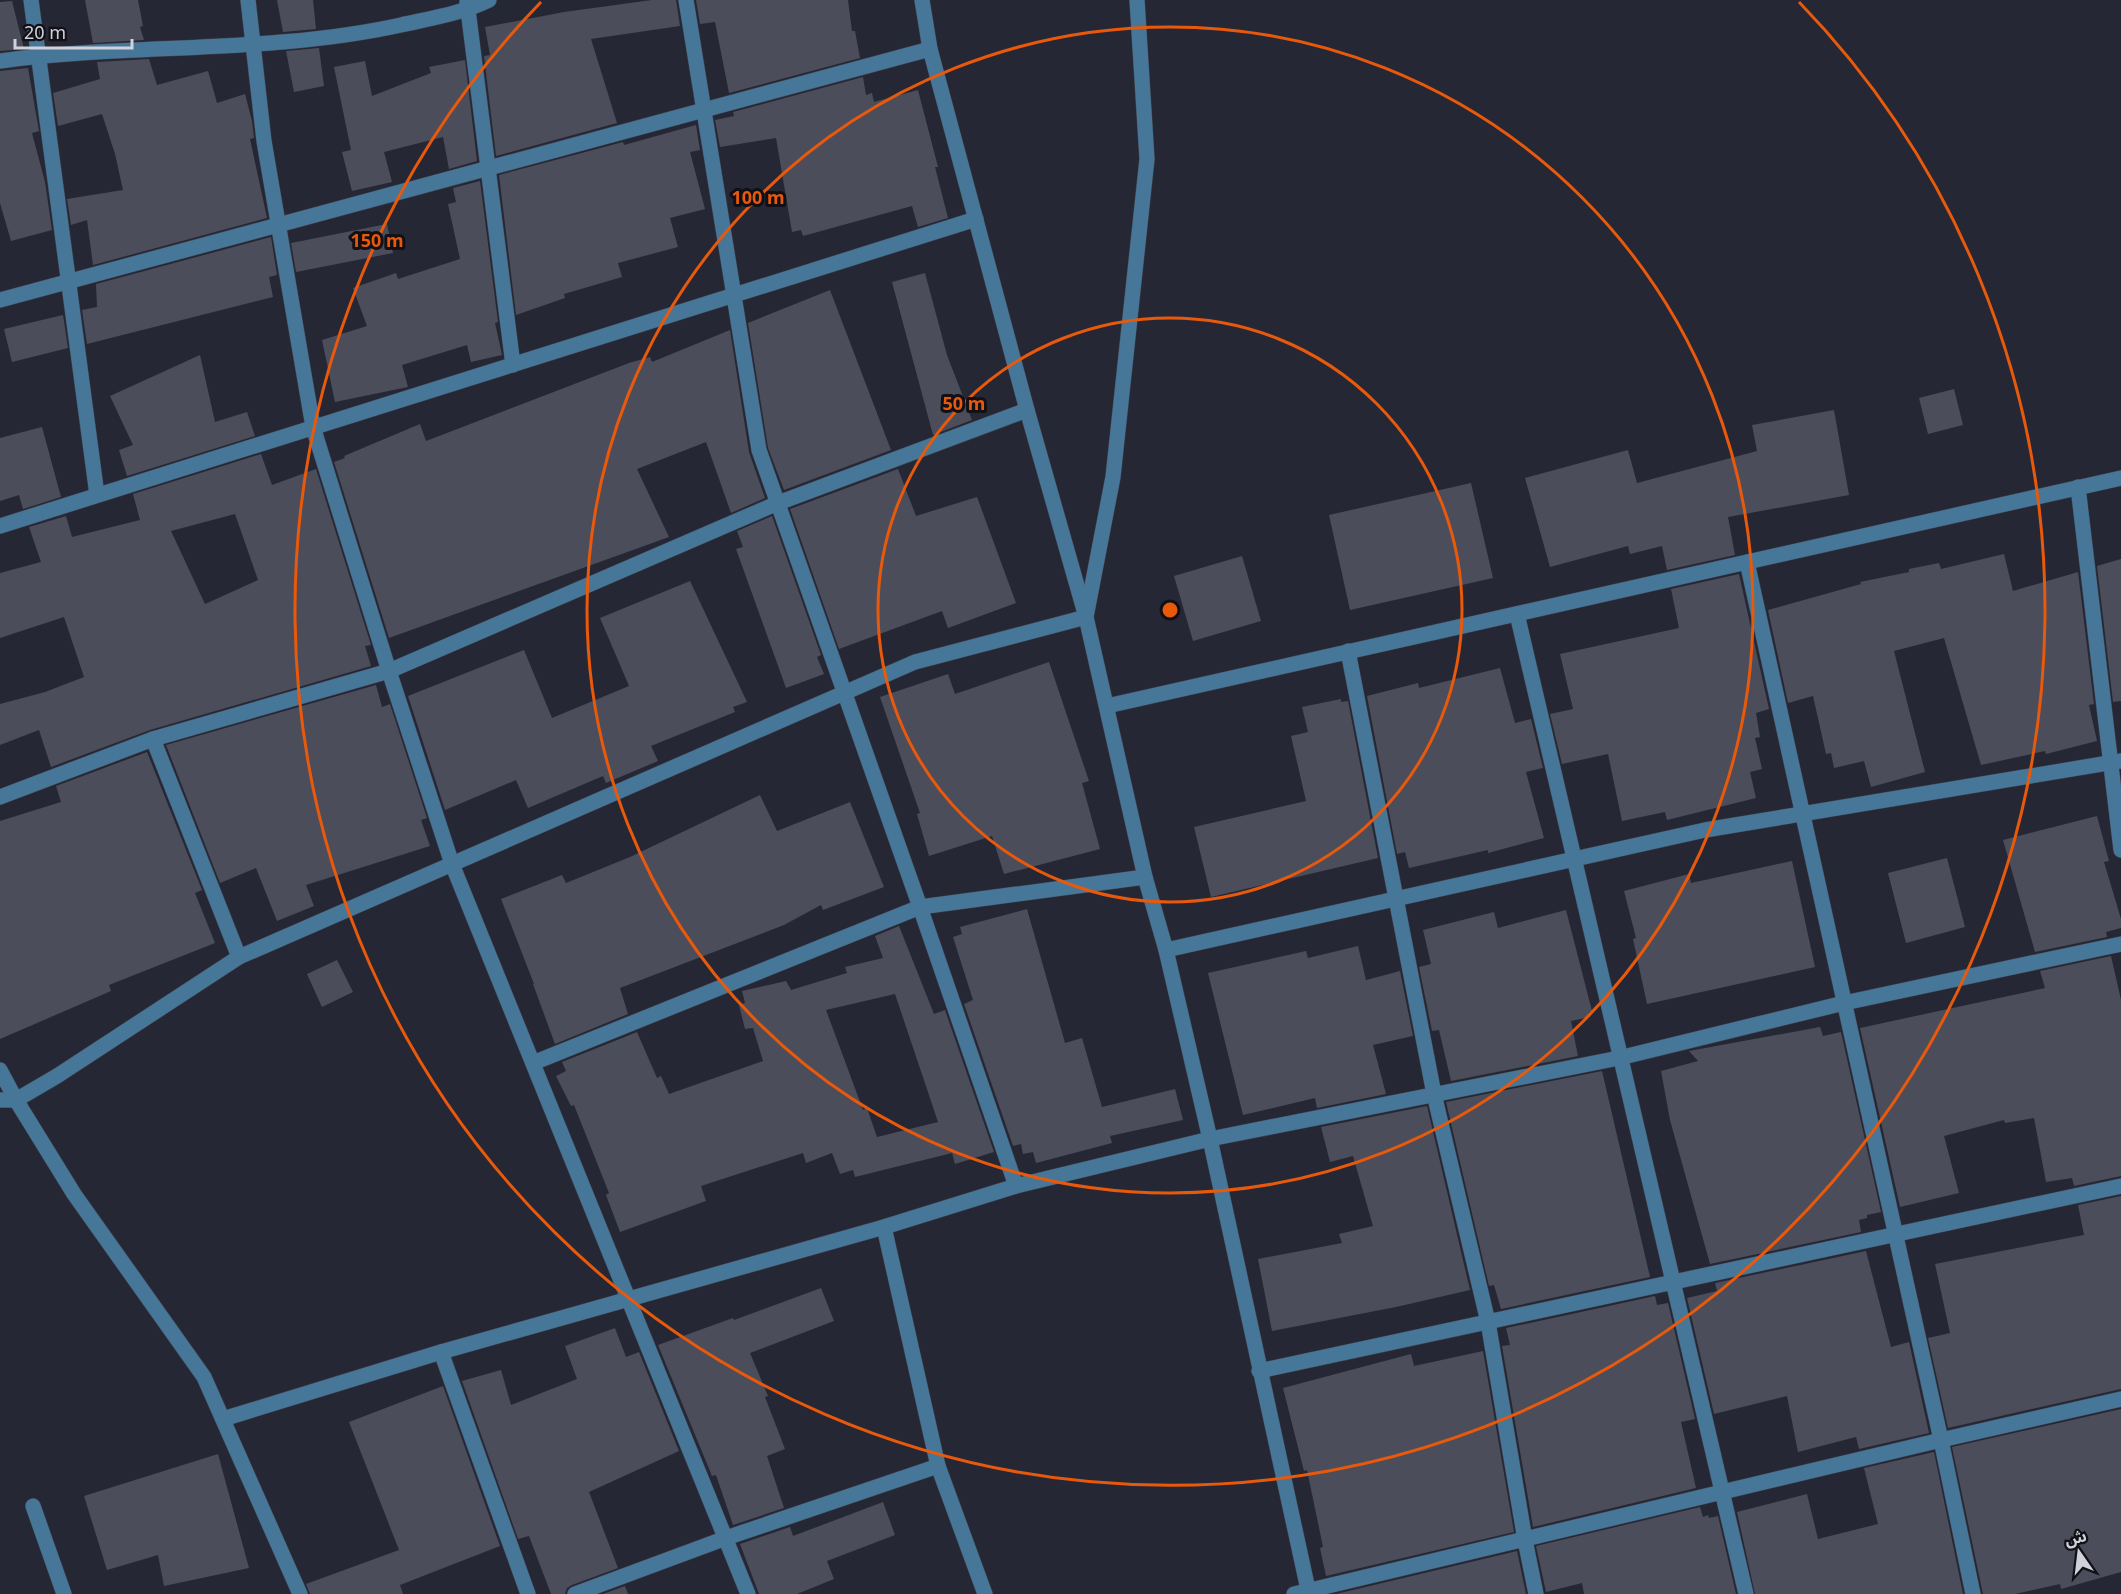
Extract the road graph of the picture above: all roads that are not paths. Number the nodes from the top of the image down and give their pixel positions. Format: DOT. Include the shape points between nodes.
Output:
graph roads {
  1 [pos="31,0"];
  2 [pos="248,0"];
  3 [pos="489,0"];
  4 [pos="686,0"];
  5 [pos="922,0"];
  6 [pos="1137,0"];
  7 [pos="467,5"];
  8 [pos="254,45"];
  9 [pos="930,49"];
  10 [pos="38,56"];
  11 [pos="0,61"];
  12 [pos="703,110"];
  13 [pos="489,168"];
  14 [pos="976,219"];
  15 [pos="279,225"];
  16 [pos="68,282"];
  17 [pos="733,295"];
  18 [pos="0,300"];
  19 [pos="513,365"];
  20 [pos="1027,410"];
  21 [pos="312,427"];
  22 [pos="2121,478"];
  23 [pos="2078,487"];
  24 [pos="97,495"];
  25 [pos="778,504"];
  26 [pos="0,525"];
  27 [pos="1748,562"];
  28 [pos="1516,614"];
  29 [pos="1086,617"];
  30 [pos="1348,651"];
  31 [pos="389,670"];
  32 [pos="844,692"];
  33 [pos="1107,706"];
  34 [pos="153,739"];
  35 [pos="2116,762"];
  36 [pos="0,796"];
  37 [pos="1803,814"];
  38 [pos="2121,850"];
  39 [pos="1574,859"];
  40 [pos="452,864"];
  41 [pos="1145,877"];
  42 [pos="1397,898"];
  43 [pos="920,907"];
  44 [pos="2121,944"];
  45 [pos="1166,950"];
  46 [pos="240,957"];
  47 [pos="1844,1003"];
  48 [pos="1619,1058"];
  49 [pos="533,1063"];
  50 [pos="0,1070"];
  51 [pos="1434,1094"];
  52 [pos="8,1100"];
  53 [pos="1210,1139"];
  54 [pos="1016,1186"];
  55 [pos="2121,1186"];
  56 [pos="884,1227"];
  57 [pos="1894,1235"];
  58 [pos="1674,1283"];
  59 [pos="629,1300"];
  60 [pos="1488,1322"];
  61 [pos="441,1353"];
  62 [pos="1259,1371"];
  63 [pos="2121,1399"];
  64 [pos="223,1419"];
  65 [pos="1941,1440"];
  66 [pos="938,1466"];
  67 [pos="1723,1492"];
  68 [pos="33,1506"];
  69 [pos="726,1538"];
  70 [pos="1524,1540"];
  71 [pos="1304,1593"];
  72 [pos="64,1594"];
  73 [pos="300,1594"];
  74 [pos="528,1594"];
  75 [pos="575,1594"];
  76 [pos="748,1594"];
  77 [pos="985,1594"];
  78 [pos="1536,1594"];
  79 [pos="1746,1594"];
  80 [pos="1973,1594"];
  1 -- 10 [label="street"];
  2 -- 8 [label="street"];
  3 -- 7 [label="street"];
  4 -- 12 [label="street"];
  5 -- 9 [label="street"];
  6 -- 29 [label="street" via="1147,159 1113,477"];
  7 -- 8 [label="street" via="360,34"];
  7 -- 13 [label="street"];
  8 -- 10 [label="street"];
  8 -- 15 [label="street" via="264,141"];
  9 -- 12 [label="street"];
  9 -- 14 [label="street"];
  10 -- 11 [label="street"];
  10 -- 16 [label="street"];
  12 -- 13 [label="street"];
  12 -- 17 [label="street"];
  13 -- 15 [label="street"];
  13 -- 19 [label="street"];
  14 -- 17 [label="street"];
  14 -- 20 [label="street"];
  15 -- 16 [label="street"];
  15 -- 21 [label="street"];
  16 -- 18 [label="street"];
  16 -- 24 [label="street"];
  17 -- 19 [label="street"];
  17 -- 25 [label="street" via="759,450"];
  19 -- 21 [label="street"];
  20 -- 25 [label="street"];
  20 -- 29 [label="street"];
  21 -- 24 [label="street"];
  21 -- 31 [label="street"];
  22 -- 23 [label="street"];
  23 -- 27 [label="street"];
  23 -- 35 [label="street"];
  24 -- 26 [label="street"];
  25 -- 31 [label="street"];
  25 -- 32 [label="street"];
  27 -- 28 [label="street"];
  27 -- 37 [label="street"];
  28 -- 30 [label="street"];
  28 -- 39 [label="street"];
  29 -- 32 [label="street" via="915,662"];
  29 -- 33 [label="street"];
  30 -- 33 [label="street"];
  30 -- 42 [label="street"];
  31 -- 34 [label="street"];
  31 -- 40 [label="street"];
  32 -- 40 [label="street"];
  32 -- 43 [label="street"];
  33 -- 41 [label="street"];
  34 -- 36 [label="street"];
  34 -- 46 [label="street"];
  35 -- 37 [label="street"];
  35 -- 38 [label="street"];
  37 -- 39 [label="street" via="1705,830"];
  37 -- 47 [label="street"];
  39 -- 42 [label="street"];
  39 -- 48 [label="street"];
  40 -- 46 [label="street"];
  40 -- 49 [label="street"];
  41 -- 43 [label="street"];
  41 -- 45 [label="street"];
  42 -- 45 [label="street"];
  42 -- 51 [label="street"];
  43 -- 49 [label="street"];
  43 -- 54 [label="street"];
  44 -- 47 [label="street"];
  45 -- 53 [label="street"];
  46 -- 52 [label="street" via="57,1076"];
  47 -- 48 [label="street"];
  47 -- 57 [label="street"];
  48 -- 51 [label="street"];
  48 -- 58 [label="street"];
  49 -- 59 [label="street"];
  50 -- 52 [label="street"];
  51 -- 53 [label="street"];
  51 -- 60 [label="street"];
  52 -- 64 [label="street" via="204,1377"];
  53 -- 54 [label="street"];
  53 -- 62 [label="street"];
  54 -- 56 [label="street"];
  55 -- 57 [label="street"];
  56 -- 59 [label="street"];
  56 -- 66 [label="street"];
  57 -- 58 [label="street"];
  57 -- 65 [label="street"];
  58 -- 60 [label="street"];
  58 -- 67 [label="street"];
  59 -- 61 [label="street"];
  59 -- 69 [label="street"];
  60 -- 62 [label="street"];
  60 -- 70 [label="street"];
  61 -- 64 [label="street"];
  61 -- 74 [label="street"];
  62 -- 71 [label="street"];
  63 -- 65 [label="street"];
  64 -- 73 [label="street"];
  65 -- 67 [label="street"];
  65 -- 80 [label="street"];
  66 -- 69 [label="street"];
  66 -- 77 [label="street"];
  67 -- 70 [label="street"];
  67 -- 79 [label="street"];
  68 -- 72 [label="street"];
  69 -- 75 [label="street"];
  69 -- 76 [label="street"];
  70 -- 71 [label="street"];
  70 -- 78 [label="street"];
}
